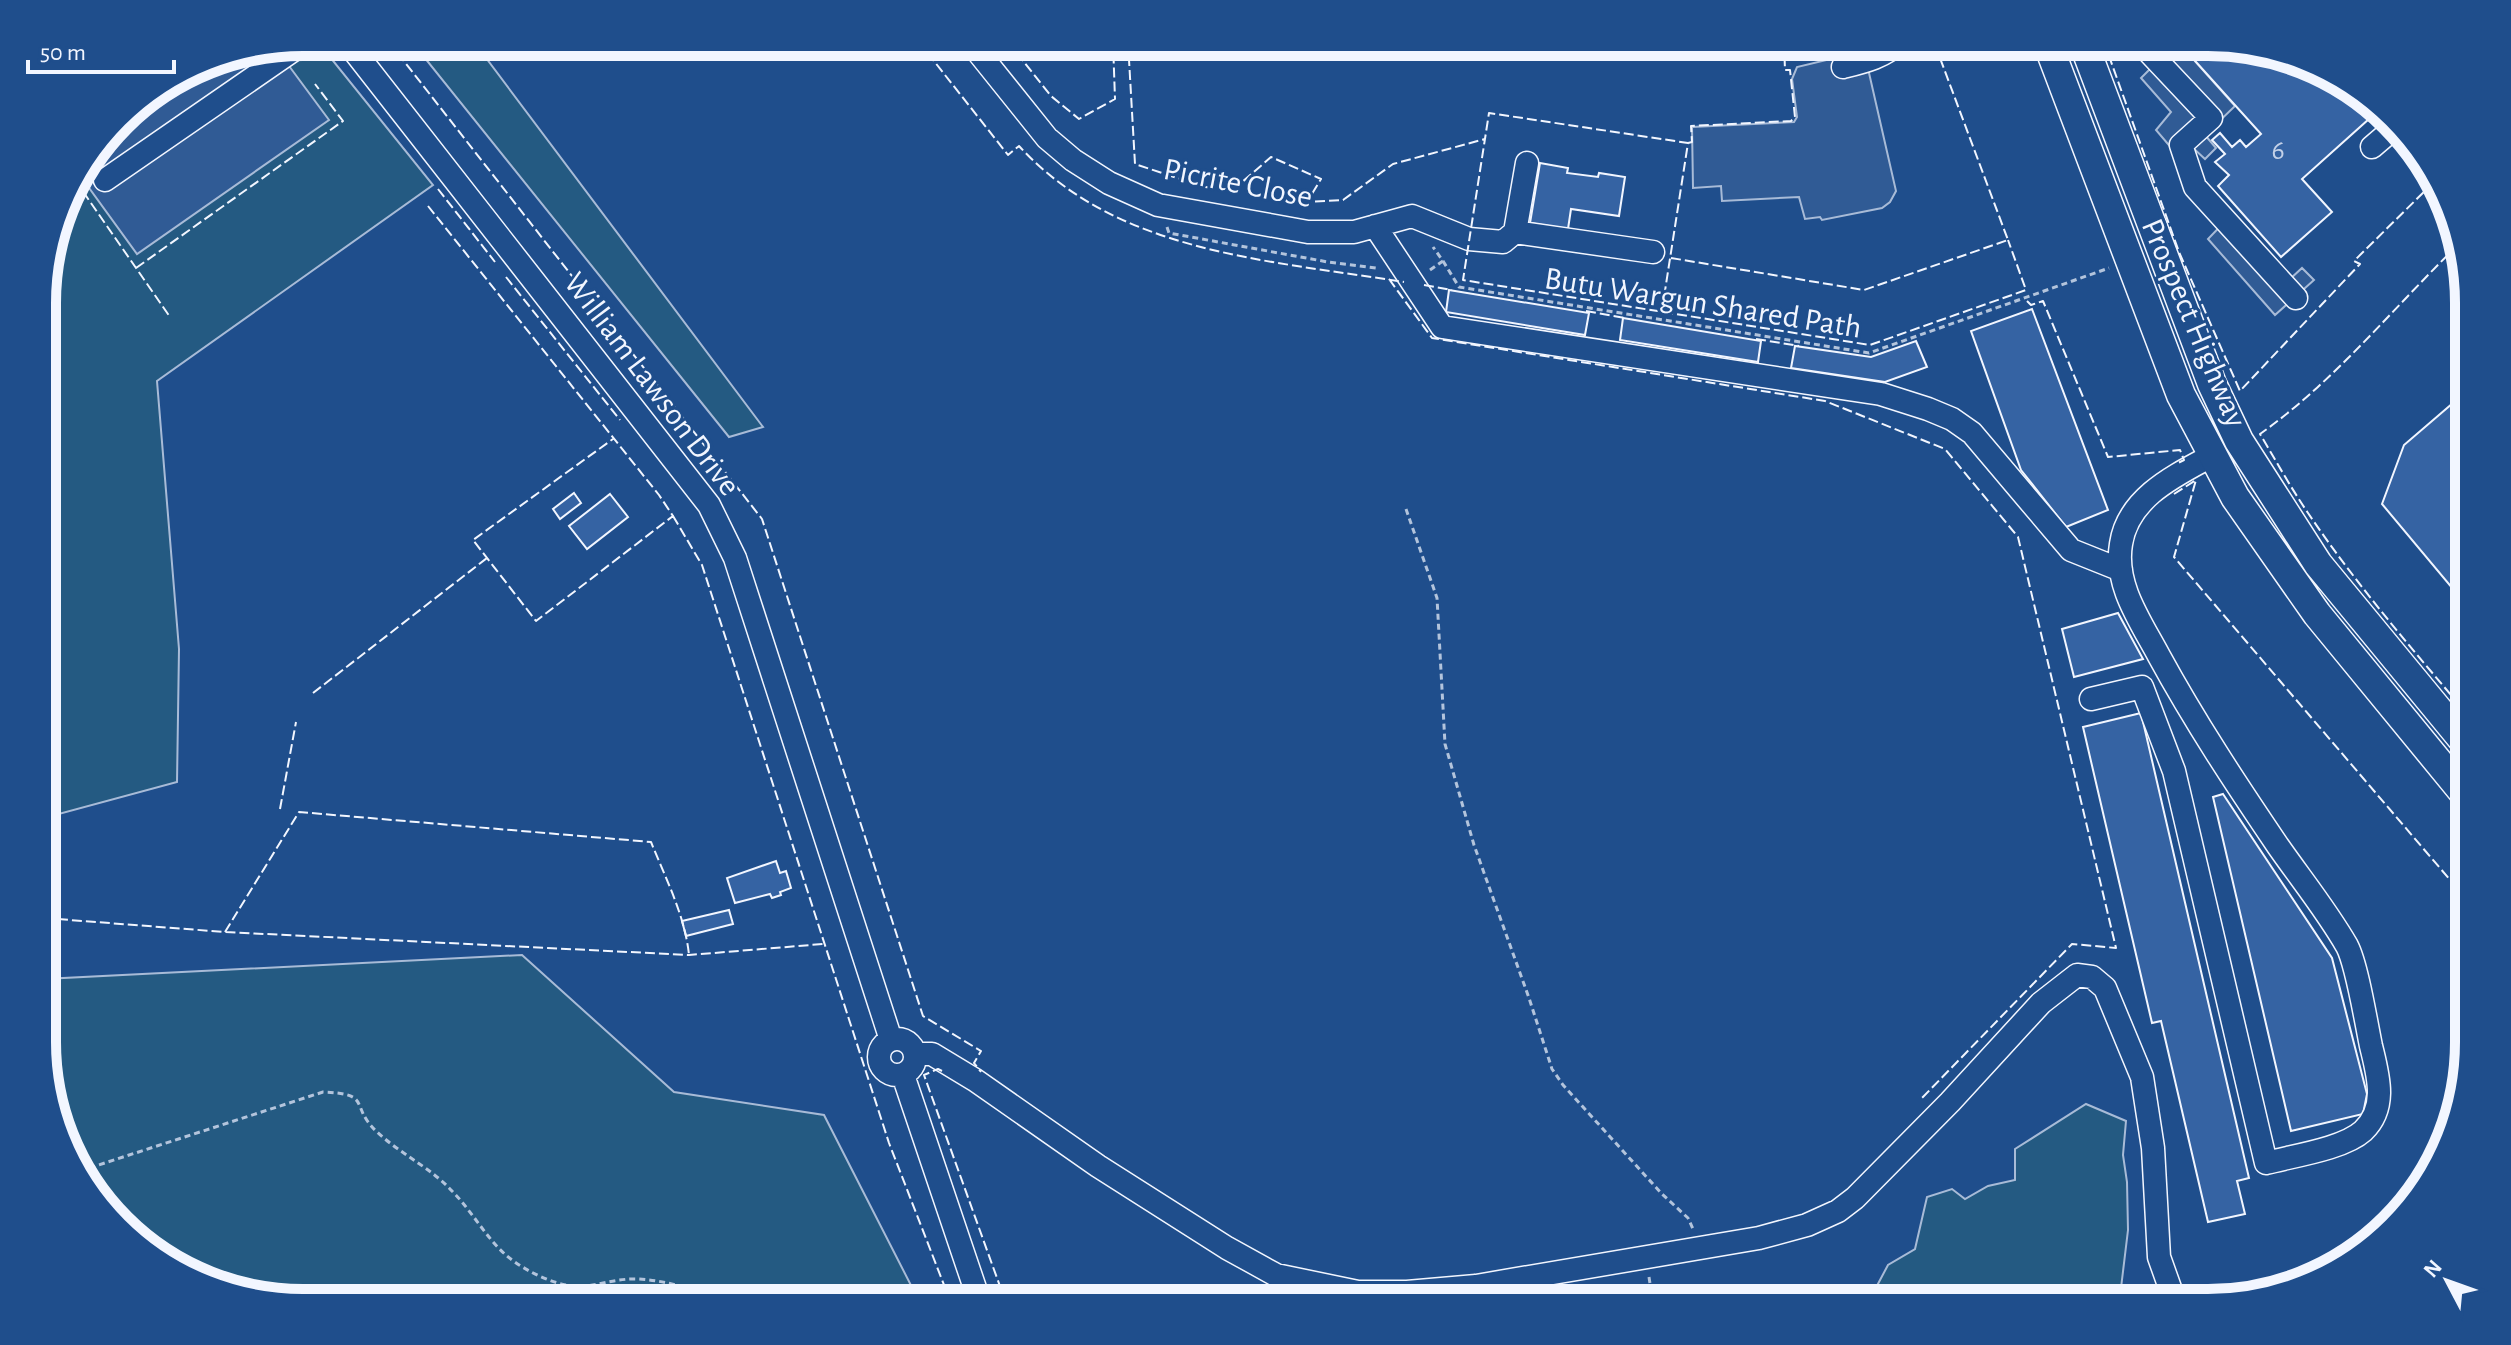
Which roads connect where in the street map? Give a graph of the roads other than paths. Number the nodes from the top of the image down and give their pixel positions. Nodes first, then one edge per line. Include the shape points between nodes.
1 (1874, 56) edge
2 (2052, 56) edge
3 (2088, 56) edge
4 (2153, 56) edge
5 (283, 57) edge
6 (359, 57) edge
7 (982, 57) edge
8 (1843, 67) dead end
9 (2388, 133) edge
10 (2372, 147) dead end
11 (1527, 163) dead end
12 (105, 180) dead end
13 (1375, 226) junction
14 (1515, 232) junction
15 (1653, 252) dead end
16 (2296, 298) dead end
17 (2213, 455) junction
18 (2121, 570) junction
19 (2091, 699) dead end
20 (2455, 730) edge
21 (2455, 782) edge
22 (891, 1040) junction
23 (915, 1054) junction
24 (903, 1075) junction
25 (1341, 1288) edge
26 (1448, 1288) edge
27 (2170, 1288) edge
28 (975, 1289) edge

1 - 8 street
2 - 17 main road, Prospect Highway via 2181,395
3 - 20 main road, Prospect Highway via 2212,384 2239,441 2318,564
4 - 16 street via 2211,118 2181,145 2195,187
5 - 12 street
6 - 22 street, William Lawson Drive via 709,505 735,558
7 - 13 street, Picrite Close via 1047,138 1073,160 1158,205 1308,232 1354,232
9 - 10 street
11 - 14 street
13 - 14 street, Picrite Close via 1412,216 1469,239 1503,242
13 - 18 street via 1442,327 1881,394 1952,419 1972,433 2071,550
14 - 15 street
17 - 18 street via 2165,481 2140,503 2121,543
17 - 21 main road, Prospect Highway via 2235,497 2317,614
18 - 19 street via 2127,597 2178,690 2348,948 2380,1083 2377,1112 2362,1132 2266,1163 2174,771 2153,715 2142,687
22 - 23 street via 903,1040
22 - 24 street, William Lawson Drive via 881,1048 881,1067 890,1075
23 - 24 street via 912,1069
23 - 25 street via 932,1054 975,1080 1098,1166 1276,1275
24 - 28 street, William Lawson Drive
26 - 27 street via 1759,1238 1838,1211 1950,1102 2041,1003 2077,975 2092,977 2105,988 2142,1077 2153,1148 2159,1257

